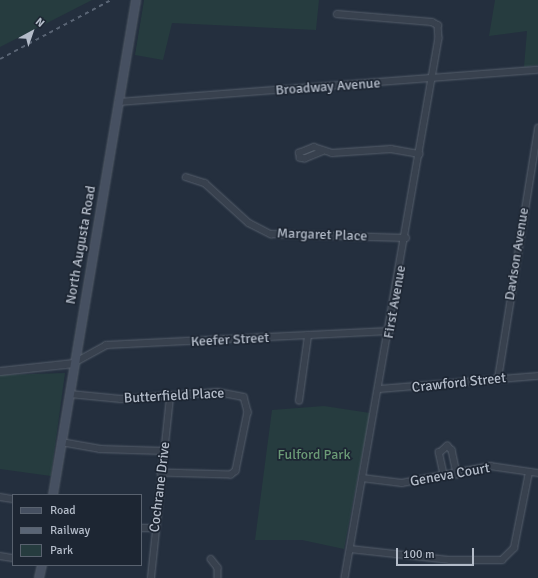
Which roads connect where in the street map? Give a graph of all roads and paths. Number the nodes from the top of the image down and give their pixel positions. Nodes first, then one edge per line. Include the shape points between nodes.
1 (136, 1) edge
2 (337, 14) dead end
3 (538, 70) edge
4 (433, 80) junction
5 (118, 102) junction
6 (538, 128) edge
7 (322, 152) dead end
8 (420, 154) junction
9 (186, 177) dead end
10 (406, 238) junction
11 (390, 332) junction
12 (308, 336) junction
13 (74, 363) junction
14 (0, 371) edge
15 (538, 376) edge
16 (498, 379) junction
17 (379, 389) junction
18 (70, 394) junction
19 (170, 396) junction
20 (299, 401) dead end
21 (62, 442) junction
22 (164, 451) junction
23 (161, 472) junction
24 (529, 472) junction
25 (538, 473) edge
26 (457, 474) junction
27 (444, 477) junction
28 (362, 478) junction
29 (53, 494) edge
30 (0, 497) edge
31 (12, 499) edge
32 (142, 528) edge
33 (154, 528) junction
34 (350, 549) junction
35 (0, 556) edge
36 (12, 558) edge
37 (210, 559) dead end
38 (42, 566) edge
39 (39, 578) edge
40 (151, 578) edge
41 (218, 578) edge
42 (345, 578) edge

1 - 5 main road, North Augusta Road
2 - 4 street, First Avenue via 438,25
3 - 4 street, Broadway Avenue
4 - 5 street, Broadway Avenue
4 - 8 street, First Avenue
5 - 13 main road, North Augusta Road
6 - 16 street, Davison Avenue
7 - 8 street via 391,149
8 - 10 street, First Avenue
9 - 10 street, Margaret Place via 205,183 249,223 271,234
10 - 11 street, First Avenue
11 - 12 street, Keefer Street
11 - 17 street, First Avenue
12 - 13 street, Keefer Street via 106,345
12 - 20 street
13 - 14 street
13 - 18 main road, North Augusta Road
15 - 16 street, Crawford Street
16 - 17 street, Crawford Street
17 - 28 street, First Avenue
18 - 19 street, Butterfield Place via 121,399
18 - 21 main road, North Augusta Road
19 - 22 street, Cochrane Drive
19 - 23 street, Butterfield Place via 239,394 248,404 248,412 239,464 231,475
21 - 22 street via 107,449
21 - 29 main road, North Augusta Road
22 - 23 street, Cochrane Drive
23 - 33 street, Cochrane Drive
24 - 25 street, Geneva Court
24 - 26 street, Geneva Court via 490,466
24 - 34 street via 514,548 502,560 450,560
26 - 27 street, Geneva Court
26 - 27 street via 452,450 447,446 439,453
27 - 28 street, Geneva Court via 402,483
28 - 34 street, First Avenue
30 - 31 street
32 - 33 street
33 - 40 street, Cochrane Drive
34 - 42 street, First Avenue
35 - 36 street
37 - 41 street via 218,568
38 - 39 main road

